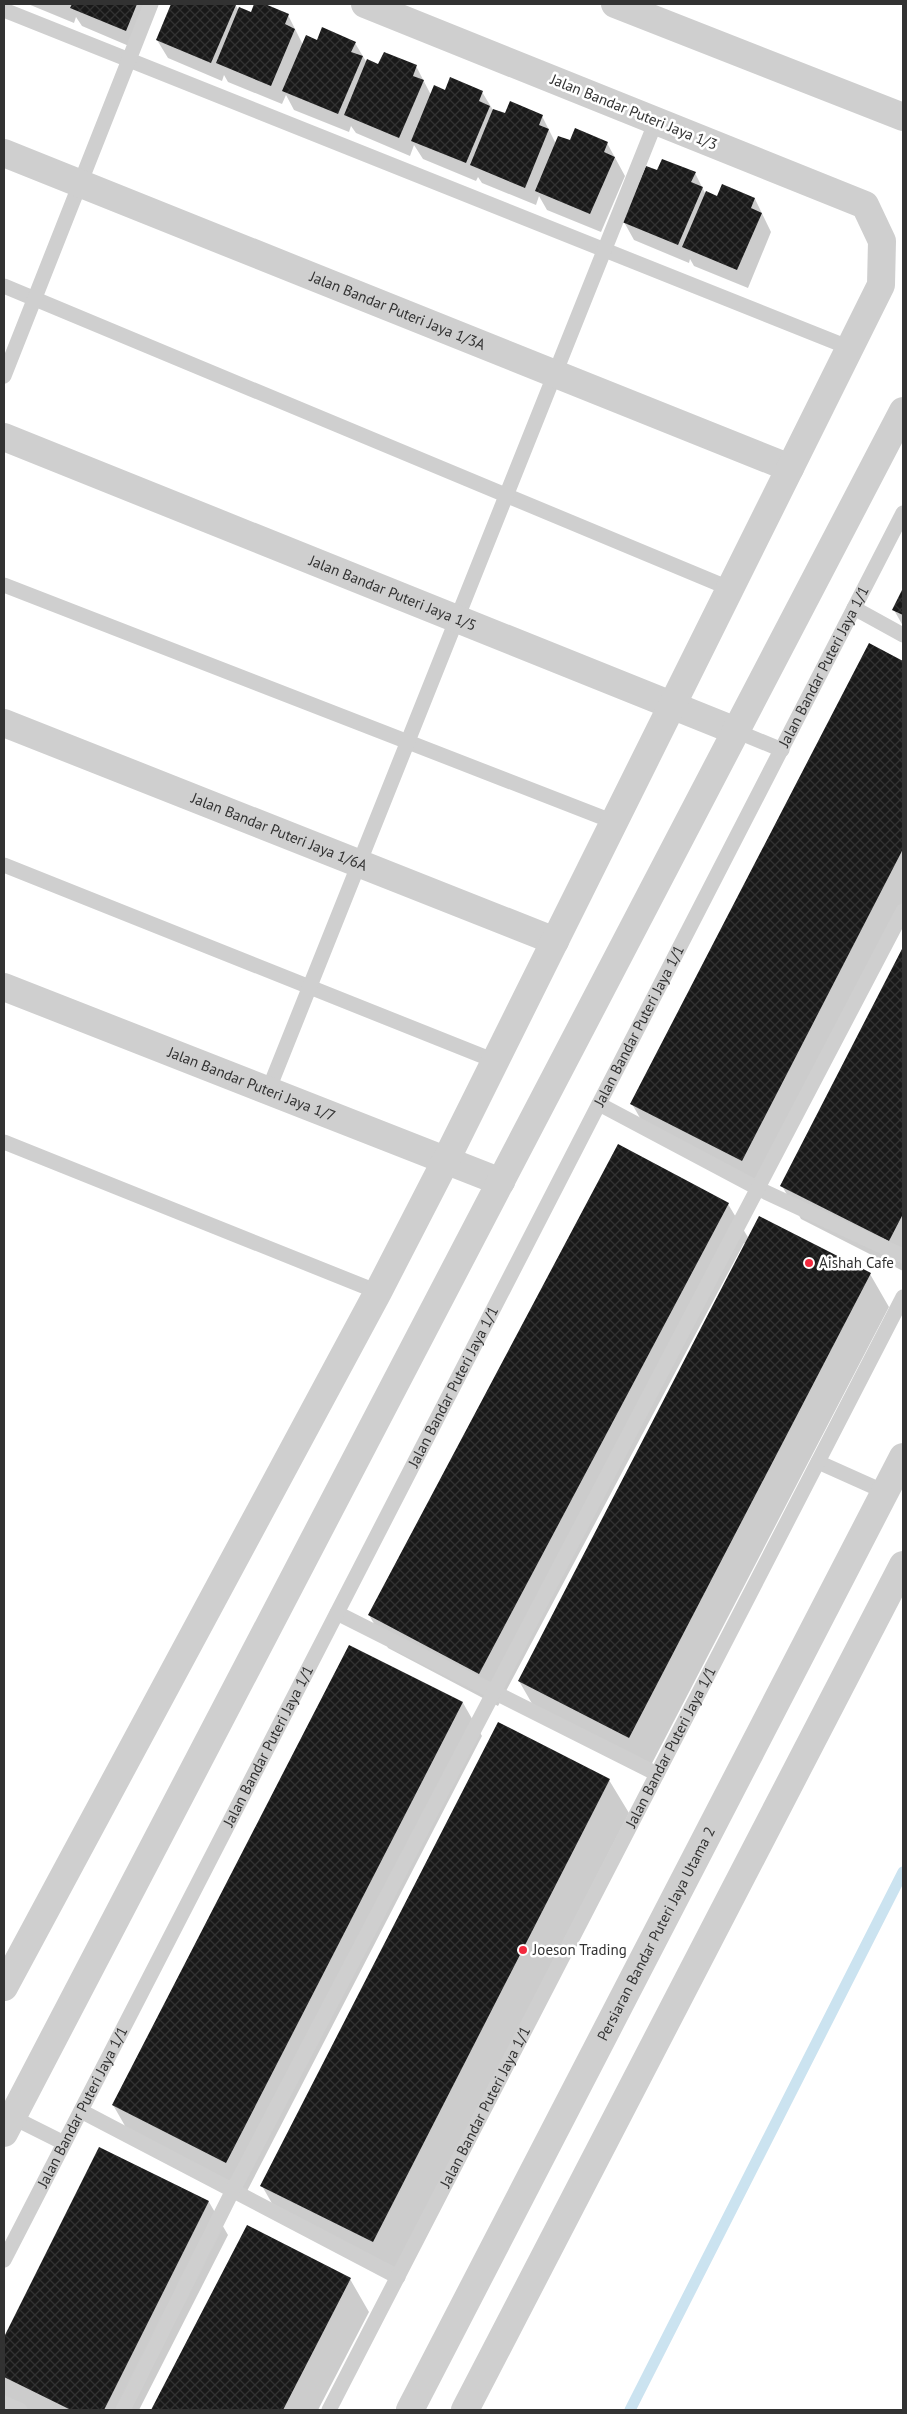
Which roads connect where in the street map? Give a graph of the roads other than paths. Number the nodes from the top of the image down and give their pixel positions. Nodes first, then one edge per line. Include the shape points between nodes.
1 (152, 4) edge
2 (365, 4) edge
3 (615, 4) edge
4 (4, 10) edge
5 (129, 60) junction
6 (903, 117) edge
7 (656, 121) junction
8 (4, 153) edge
9 (80, 183) junction
10 (604, 250) junction
11 (4, 286) edge
12 (34, 298) junction
13 (850, 348) junction
14 (555, 373) junction
15 (4, 376) edge
16 (903, 411) edge
17 (4, 437) edge
18 (790, 468) junction
19 (506, 496) junction
20 (903, 513) edge
21 (4, 585) edge
22 (730, 589) junction
23 (854, 608) junction
24 (457, 619) junction
25 (903, 635) edge
26 (672, 706) junction
27 (4, 723) edge
28 (736, 731) junction
29 (407, 742) junction
30 (782, 750) junction
31 (614, 822) junction
32 (359, 864) junction
33 (4, 865) edge
34 (903, 911) edge
35 (555, 941) junction
36 (4, 987) edge
37 (310, 987) junction
38 (495, 1061) junction
39 (268, 1091) junction
40 (598, 1104) junction
41 (4, 1142) edge
42 (446, 1160) junction
43 (501, 1182) junction
44 (759, 1189) junction
45 (903, 1256) edge
46 (378, 1292) junction
47 (903, 1297) edge
48 (903, 1457) edge
49 (818, 1462) junction
50 (885, 1492) junction
51 (903, 1565) edge
52 (337, 1613) junction
53 (493, 1690) junction
54 (657, 1774) junction
55 (4, 1988) edge
56 (80, 2111) junction
57 (8, 2125) edge
58 (64, 2143) junction
59 (233, 2190) junction
60 (4, 2260) edge
61 (398, 2277) junction
62 (4, 2403) edge
63 (20, 2410) edge
64 (123, 2410) edge
65 (329, 2410) edge
66 (410, 2410) edge
67 (465, 2410) edge

1 - 5 lane
2 - 7 street, Jalan Bandar Puteri Jaya 1/3
3 - 6 street
4 - 5 lane
5 - 9 lane
5 - 10 lane
7 - 10 lane
7 - 13 street, Jalan Bandar Puteri Jaya 1/3 via 865,204 882,240 881,285
8 - 9 street, Jalan Bandar Puteri Jaya 1/3A
9 - 12 lane
9 - 14 street, Jalan Bandar Puteri Jaya 1/3A
10 - 13 lane
10 - 14 lane
11 - 12 lane
12 - 15 lane
12 - 19 lane
13 - 18 street
14 - 18 street, Jalan Bandar Puteri Jaya 1/3A
14 - 19 lane
16 - 28 street
17 - 24 street, Jalan Bandar Puteri Jaya 1/5
18 - 22 street
19 - 22 lane
19 - 24 lane
20 - 23 lane, Jalan Bandar Puteri Jaya 1/1
21 - 29 lane
22 - 26 street
23 - 25 lane
23 - 30 lane, Jalan Bandar Puteri Jaya 1/1
24 - 26 street, Jalan Bandar Puteri Jaya 1/5
24 - 29 lane
26 - 28 street, Jalan Bandar Puteri Jaya 1/5
26 - 31 street
27 - 32 street, Jalan Bandar Puteri Jaya 1/6A
28 - 30 lane, Jalan Bandar Puteri Jaya 1/5
28 - 43 street
29 - 31 lane
29 - 32 lane
30 - 40 lane, Jalan Bandar Puteri Jaya 1/1
31 - 35 street
32 - 35 street, Jalan Bandar Puteri Jaya 1/6A
32 - 37 lane
33 - 37 lane
34 - 44 lane
35 - 38 street
36 - 39 street, Jalan Bandar Puteri Jaya 1/7
37 - 38 lane
37 - 39 lane
38 - 42 street
39 - 42 street, Jalan Bandar Puteri Jaya 1/7
40 - 44 lane
40 - 52 lane, Jalan Bandar Puteri Jaya 1/1
41 - 46 lane
42 - 43 street, Jalan Bandar Puteri Jaya 1/7
42 - 46 street
43 - 57 street
44 - 45 lane
44 - 53 lane
46 - 55 street
47 - 49 lane, Jalan Bandar Puteri Jaya 1/1
48 - 50 street, Persiaran Bandar Puteri Jaya Utama 2
49 - 50 lane
49 - 54 lane, Jalan Bandar Puteri Jaya 1/1
50 - 66 street, Persiaran Bandar Puteri Jaya Utama 2
51 - 67 street
52 - 53 lane
52 - 56 lane, Jalan Bandar Puteri Jaya 1/1
53 - 54 lane
53 - 59 lane
54 - 61 lane, Jalan Bandar Puteri Jaya 1/1
56 - 58 lane, Jalan Bandar Puteri Jaya 1/1
56 - 59 lane
57 - 58 lane
58 - 60 lane, Jalan Bandar Puteri Jaya 1/1
59 - 61 lane
59 - 64 lane
61 - 65 lane, Jalan Bandar Puteri Jaya 1/1
62 - 63 lane

